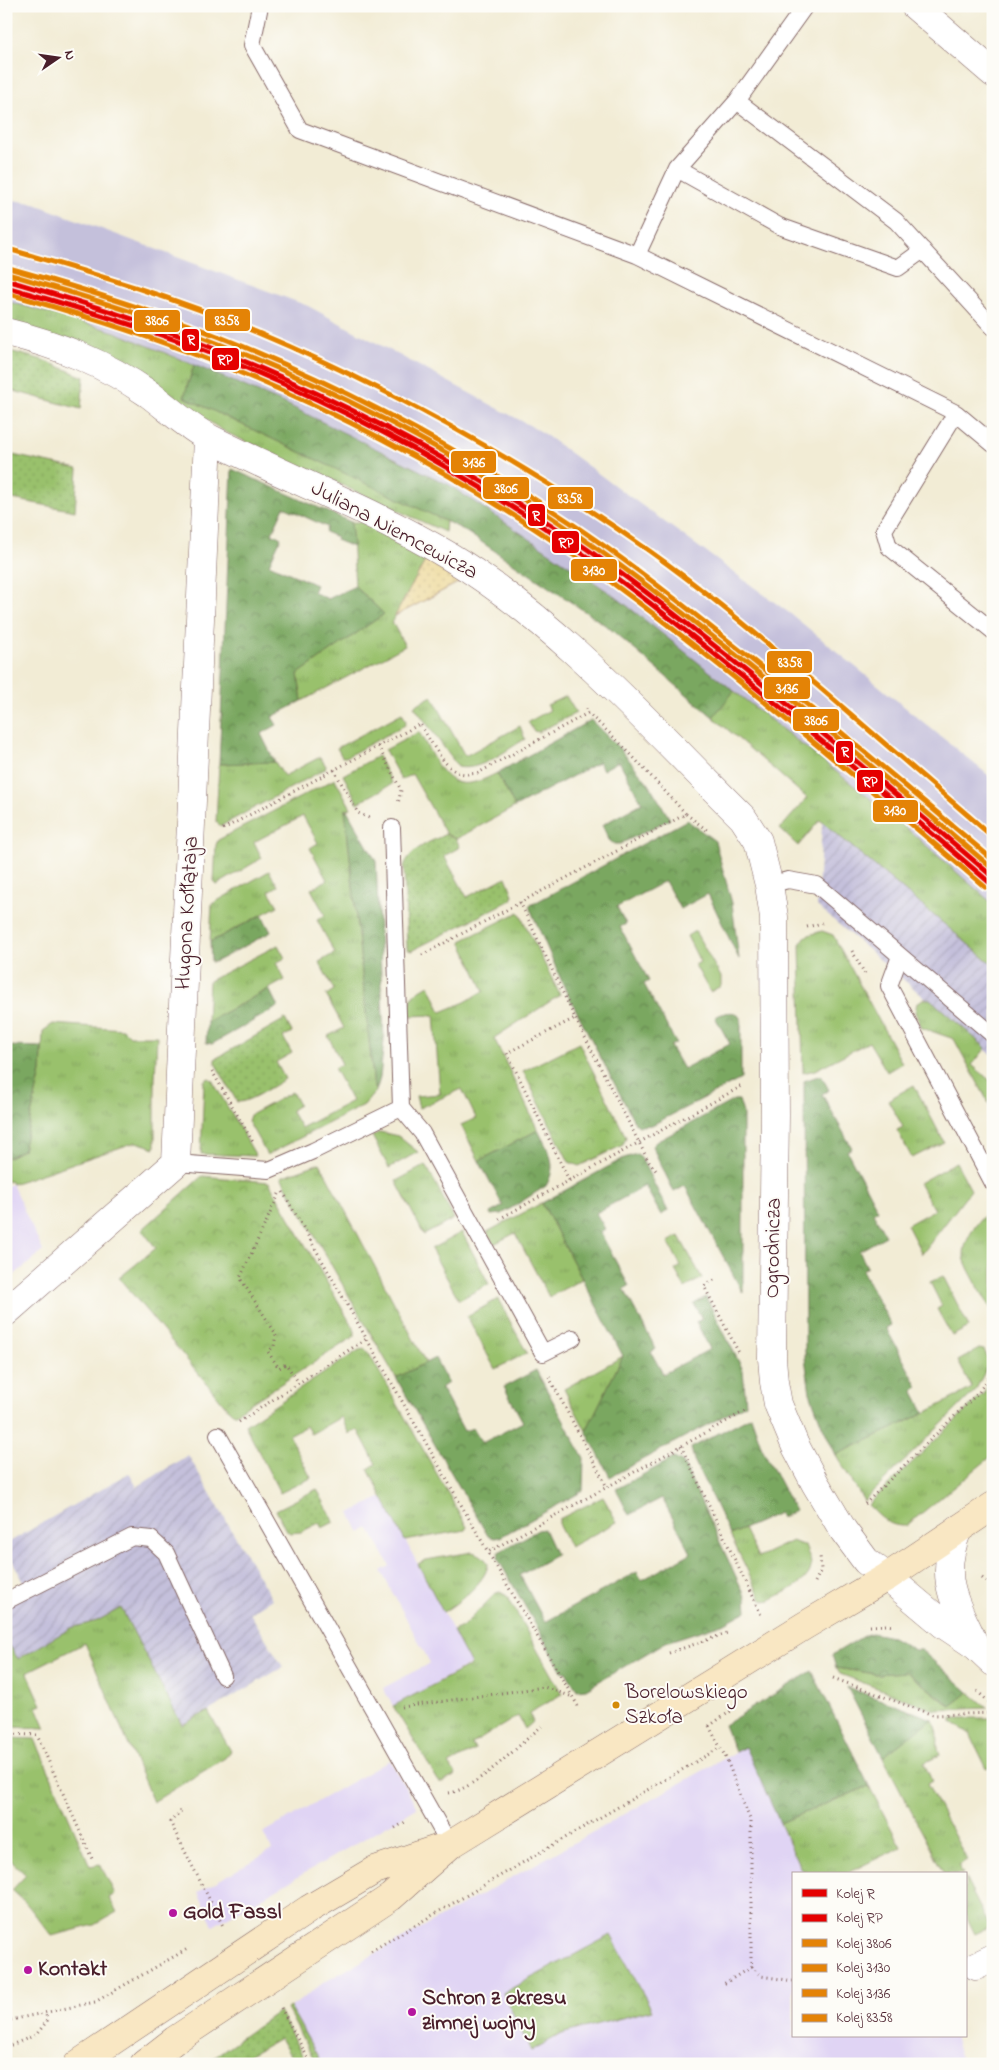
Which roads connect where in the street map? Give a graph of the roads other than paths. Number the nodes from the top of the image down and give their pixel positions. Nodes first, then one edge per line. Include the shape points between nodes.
1 (260, 6) edge
2 (805, 6) edge
3 (915, 6) edge
4 (993, 73) edge
5 (737, 101) junction
6 (678, 169) junction
7 (923, 250) junction
8 (637, 255) junction
9 (993, 327) edge
10 (6, 332) edge
11 (956, 413) junction
12 (208, 438) junction
13 (993, 444) edge
14 (993, 631) edge
15 (392, 828) road end
16 (769, 885) junction
17 (900, 956) junction
18 (993, 1035) edge
19 (401, 1108) junction
20 (176, 1163) junction
21 (993, 1183) edge
22 (6, 1312) edge
23 (573, 1338) dead end
24 (218, 1435) road end
25 (993, 1506) edge
26 (958, 1529) junction
27 (887, 1577) junction
28 (6, 1602) edge
29 (984, 1654) edge
30 (223, 1676) dead end
31 (450, 1845) junction
32 (78, 2064) edge
33 (144, 2064) edge

1 - 8 lane via 252,45 300,130
2 - 5 lane
3 - 4 street
5 - 6 lane
5 - 7 lane via 896,221
6 - 7 lane via 779,226 898,268
6 - 8 lane
7 - 9 lane
8 - 11 lane
10 - 12 street, Juliana Niemcewicza via 46,342 98,363 147,393
11 - 13 lane
11 - 14 lane via 884,530 889,547
12 - 16 street, Juliana Niemcewicza via 374,515 448,556 507,595 590,666 742,818 758,841
12 - 20 street, Hugona Kołłątaja
15 - 19 lane
16 - 17 lane via 788,880 817,885
16 - 27 street, Ogrodnicza via 774,927 774,1382 778,1404 815,1483 866,1561
17 - 18 lane
17 - 21 lane via 889,986
19 - 20 lane via 269,1170
19 - 23 lane via 422,1133 542,1353
20 - 22 street
24 - 31 lane
25 - 26 main road
26 - 27 main road
26 - 29 street via 952,1546 950,1592
27 - 29 street, Ogrodnicza
27 - 31 main road
28 - 30 lane via 132,1537 151,1539 166,1552
31 - 32 main road via 375,1870 309,1909
31 - 33 main road via 391,1897

